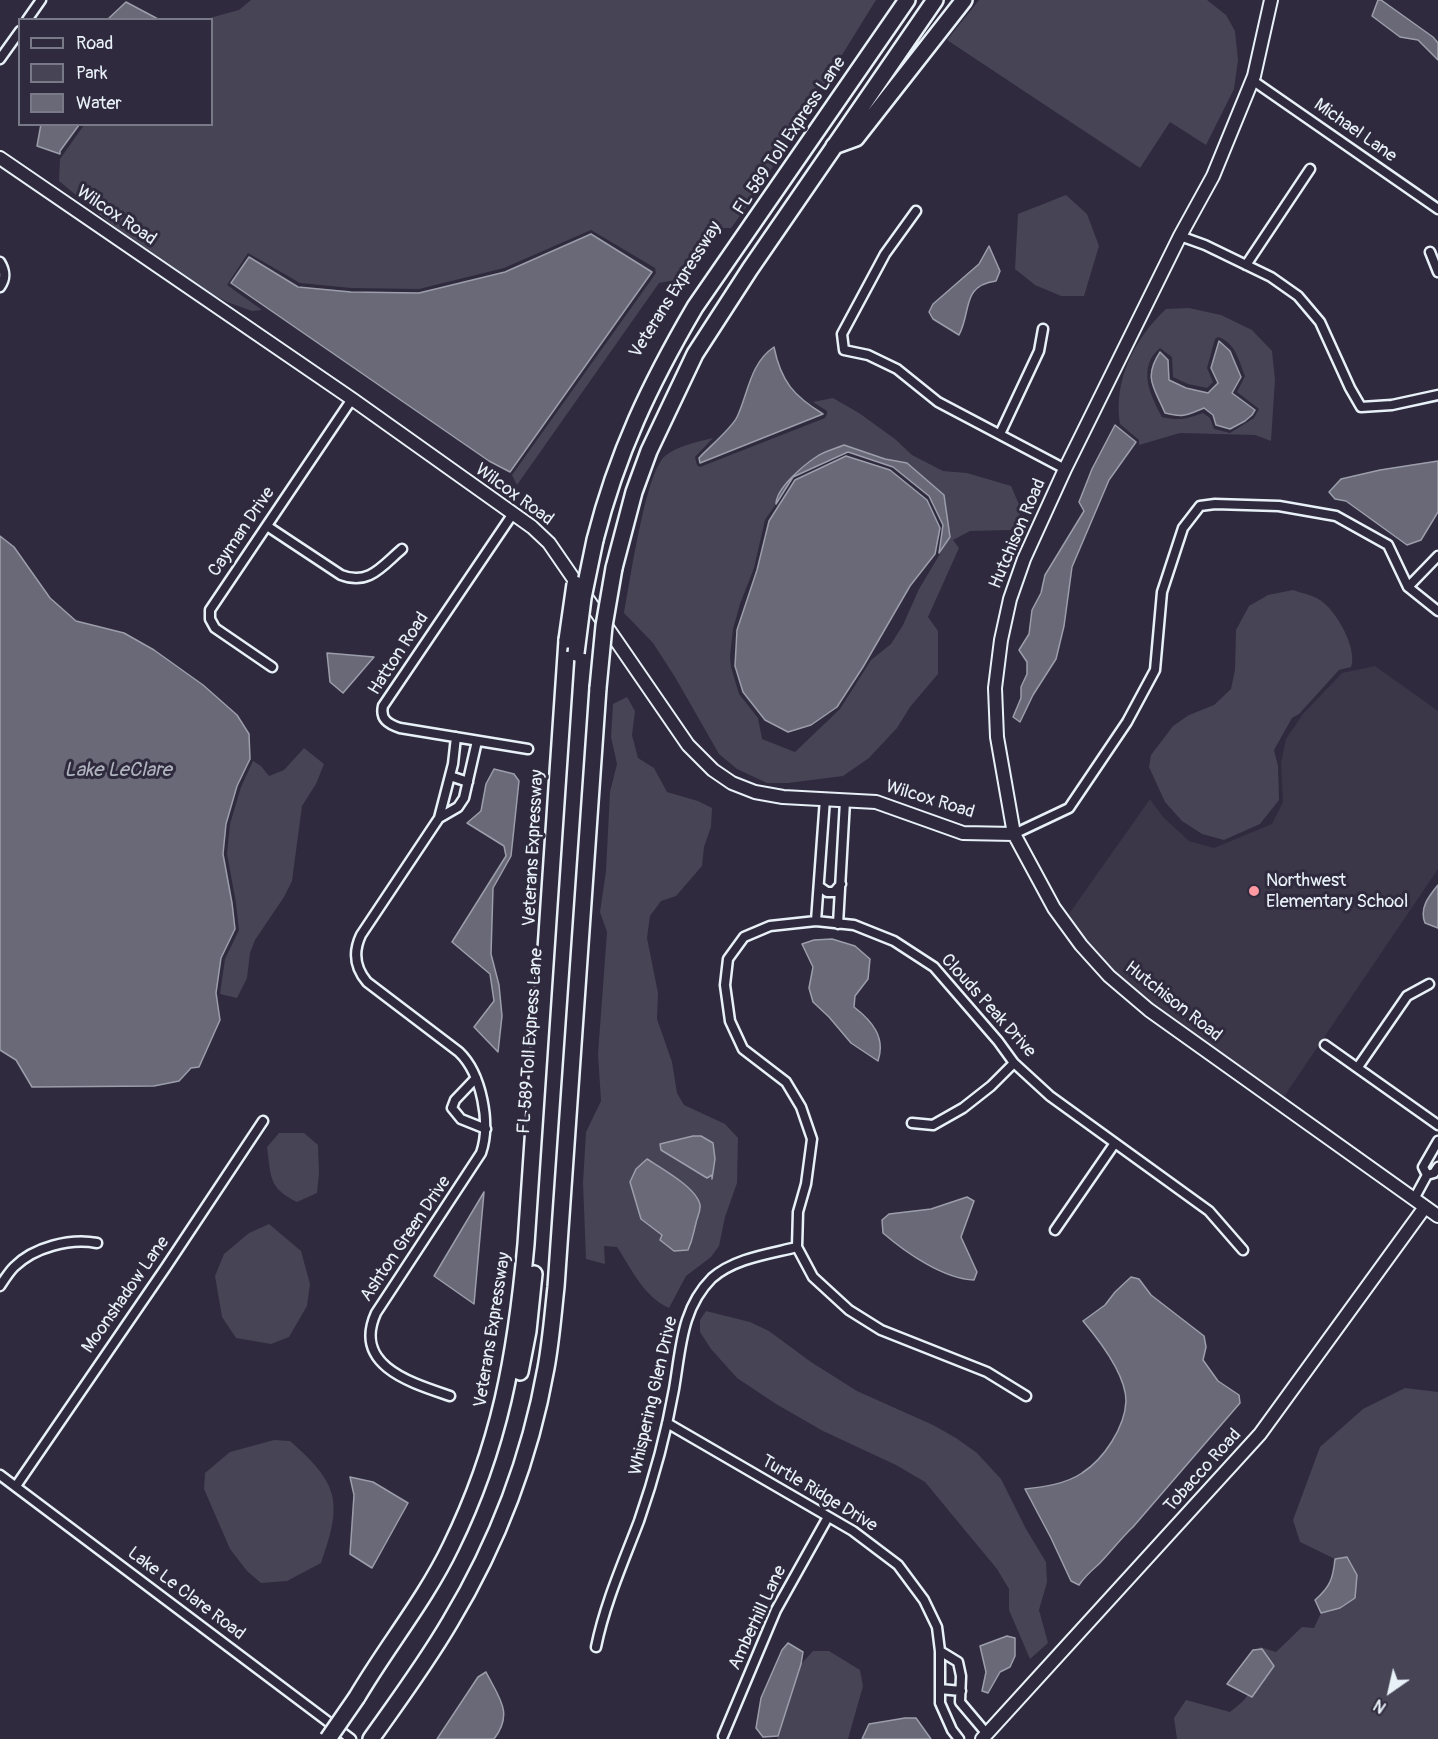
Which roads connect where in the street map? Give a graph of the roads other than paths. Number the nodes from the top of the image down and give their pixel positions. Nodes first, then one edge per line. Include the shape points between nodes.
1 (41, 0) edge
2 (895, 0) edge
3 (907, 0) edge
4 (934, 0) edge
5 (964, 0) edge
6 (1271, 0) edge
7 (28, 18) edge
8 (18, 34) edge
9 (0, 59) edge
10 (1252, 80) junction
11 (834, 146) junction
12 (0, 158) edge
13 (1310, 169) dead end
14 (1438, 209) edge
15 (916, 211) dead end
16 (1180, 236) junction
17 (1430, 252) dead end
18 (0, 262) edge
19 (1246, 265) junction
20 (1438, 272) edge
21 (0, 287) edge
22 (1043, 329) dead end
23 (1438, 395) edge
24 (352, 399) junction
25 (999, 434) junction
26 (1065, 469) junction
27 (512, 514) junction
28 (267, 526) junction
29 (591, 534) junction
30 (402, 549) dead end
31 (1438, 555) edge
32 (1408, 587) junction
33 (1438, 611) edge
34 (272, 667) dead end
35 (456, 737) junction
36 (477, 741) junction
37 (528, 749) dead end
38 (450, 776) junction
39 (468, 782) junction
40 (825, 800) junction
41 (845, 801) junction
42 (439, 818) junction
43 (1014, 834) junction
44 (841, 884) junction
45 (820, 887) junction
46 (816, 921) junction
47 (838, 924) junction
48 (1429, 984) dead end
49 (1325, 1045) dead end
50 (1014, 1063) junction
51 (1358, 1067) junction
52 (476, 1078) junction
53 (263, 1122) dead end
54 (912, 1123) dead end
55 (1438, 1125) edge
56 (486, 1129) junction
57 (1438, 1141) edge
58 (1114, 1143) junction
59 (1427, 1158) junction
60 (1438, 1165) edge
61 (1426, 1175) junction
62 (1414, 1199) junction
63 (1434, 1212) edge
64 (1055, 1230) dead end
65 (97, 1243) dead end
66 (797, 1247) junction
67 (1243, 1250) dead end
68 (0, 1286) edge
69 (450, 1396) dead end
70 (1026, 1396) dead end
71 (667, 1423) junction
72 (0, 1475) edge
73 (16, 1486) junction
74 (828, 1516) junction
75 (596, 1647) dead end
76 (940, 1651) junction
77 (940, 1689) junction
78 (961, 1691) junction
79 (357, 1697) junction
80 (723, 1736) dead end
81 (985, 1736) edge
82 (328, 1739) edge
83 (351, 1739) edge
84 (371, 1739) edge
85 (959, 1739) edge

1 - 7 street
2 - 29 highway, Veterans Expressway via 686,305 655,357 606,469
3 - 29 highway, FL 589 Toll Express Lane via 695,308 649,390
4 - 11 highway
5 - 11 highway via 856,138
6 - 10 street, Hutchison Road
8 - 9 street
10 - 14 street, Michael Lane
10 - 16 street, Hutchison Road via 1213,176
11 - 84 highway, bridge via 713,323 682,378 632,500 604,626 556,1287 538,1406 528,1449 484,1561 450,1624
12 - 24 street, Wilcox Road
13 - 19 street
15 - 25 street via 885,254 842,334 844,350 868,355 897,369 938,402
16 - 19 street
16 - 26 street, Hutchison Road
17 - 20 street
18 - 21 street via 4,278
19 - 23 street via 1298,296 1320,322 1361,407
22 - 25 street via 1039,351
24 - 27 street, Wilcox Road
24 - 28 street, Cayman Drive
25 - 26 street
26 - 43 street, Hutchison Road via 1024,559 1000,640 995,688 996,737
27 - 35 street, Hatton Road via 381,712 383,719 393,726
27 - 40 street, Wilcox Road via 549,543 688,745 713,770 755,792
28 - 30 street via 352,579 368,578
28 - 34 street, Cayman Drive via 210,610 210,619 215,628
29 - 79 highway, Veterans Expressway, bridge via 577,574 567,640 526,1244 504,1404 486,1462 450,1548
29 - 79 highway, FL 589 Toll Express Lane, bridge via 576,653 532,1300 520,1371 496,1466 457,1555 429,1606 387,1668
31 - 32 street
32 - 33 street
32 - 43 street via 1388,545 1336,516 1279,506 1200,506 1183,528 1162,592 1155,670 1127,722 1069,808
35 - 36 street, Hatton Road
35 - 38 street, Ashton Green Drive
36 - 37 street, Hatton Road
36 - 39 street, Ashton Green Drive
38 - 39 street
38 - 42 street, Ashton Green Drive
39 - 42 street, Ashton Green Drive via 462,803
40 - 41 street, Wilcox Road
40 - 45 street
41 - 43 street, Wilcox Road via 876,802 963,833
41 - 44 street
42 - 52 street, Ashton Green Drive via 361,935 356,963 367,982 459,1052
43 - 62 street, Hutchison Road via 1054,908 1109,976 1149,1011
44 - 45 street via 834,892
44 - 47 street
45 - 46 street
46 - 47 street, Clouds Peak Drive
46 - 66 street, Clouds Peak Drive via 770,926 744,937 728,959 725,985 730,1021 743,1049 786,1082 801,1107 812,1139 798,1212
47 - 50 street, Clouds Peak Drive via 854,925 894,941 933,967
48 - 51 street via 1407,996
49 - 51 street
50 - 54 street via 953,1114 933,1125
50 - 58 street, Clouds Peak Drive via 1050,1096
51 - 55 street
52 - 56 street, Ashton Green Drive
52 - 56 street via 452,1108 461,1119
53 - 73 street, Moonshadow Lane
56 - 69 street, Ashton Green Drive via 478,1161 376,1313 371,1328 372,1350 386,1367 411,1382
57 - 59 street
58 - 64 street
58 - 67 street, Clouds Peak Drive via 1209,1211
59 - 60 street
59 - 61 street via 1423,1167
60 - 61 street via 1434,1173
61 - 62 street
62 - 63 street, Hutchison Road
63 - 81 street, Tobacco Road via 1260,1434
65 - 68 street via 81,1240 32,1253 14,1267
66 - 70 street, Clouds Peak Drive via 813,1277 849,1310 881,1330 987,1372
66 - 71 street, Whispering Glen Drive via 739,1261 712,1278 693,1306 680,1340
71 - 74 street, Turtle Ridge Drive
71 - 75 street, Whispering Glen Drive via 654,1474 601,1622
72 - 73 street, Lake Le Clare Road
73 - 83 street, Lake Le Clare Road
74 - 76 street, Turtle Ridge Drive via 898,1565 924,1599 937,1627
74 - 80 street, Amberhill Lane via 776,1610
76 - 77 street, Turtle Ridge Drive
76 - 78 street via 958,1662
77 - 78 street
77 - 85 street, Turtle Ridge Drive via 940,1703
78 - 81 street via 960,1702
79 - 82 highway, Veterans Expressway, bridge

